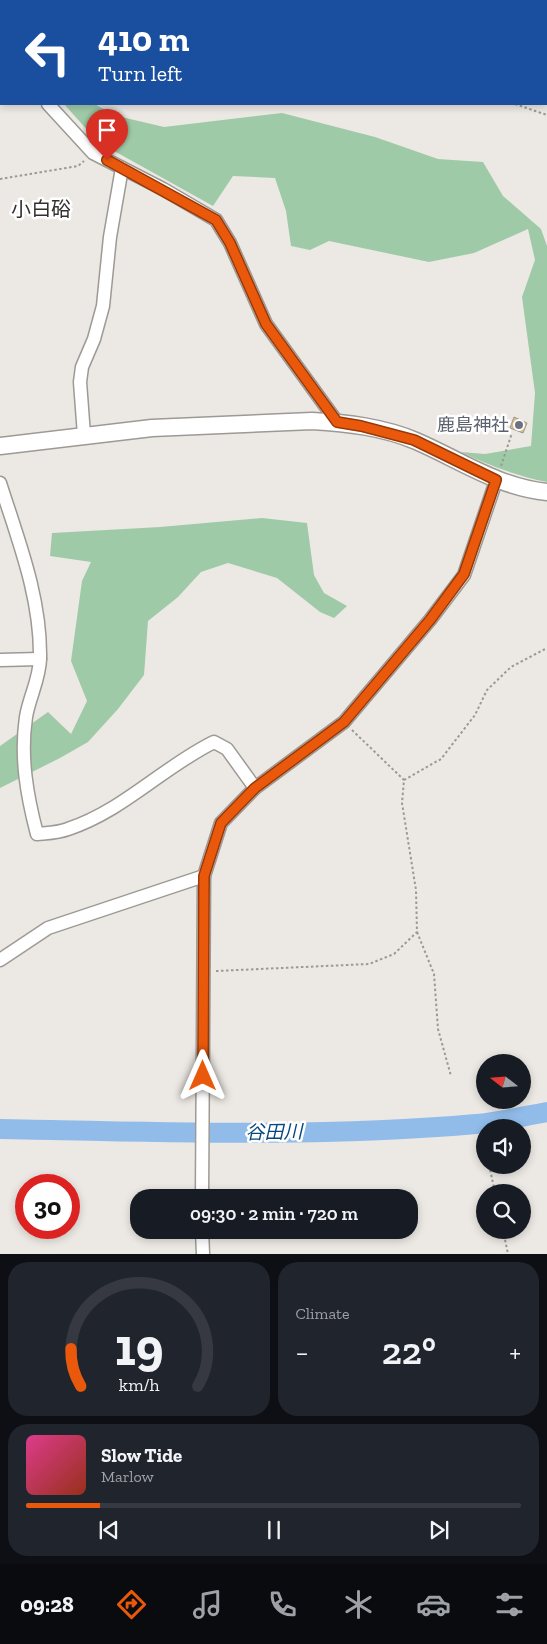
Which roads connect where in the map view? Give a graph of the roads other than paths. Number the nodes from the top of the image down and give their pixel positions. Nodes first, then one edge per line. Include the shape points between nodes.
1 (49, 105) edge
2 (122, 168) junction
3 (337, 422) junction
4 (84, 435) junction
5 (0, 446) edge
6 (496, 480) junction
7 (0, 484) edge
8 (547, 492) edge
9 (40, 659) junction
10 (0, 660) edge
11 (255, 788) junction
12 (204, 876) junction
13 (0, 960) edge
14 (202, 1189) edge
15 (202, 1239) edge
16 (202, 1254) edge

1 - 2 street via 93,153
2 - 3 street via 216,220 230,243 266,324
2 - 4 street via 103,306 82,367
3 - 4 street via 162,427
3 - 6 street via 414,440
4 - 5 street
6 - 8 street
6 - 11 street via 464,574 430,620 344,722
7 - 9 street via 35,594
9 - 10 street
9 - 11 street via 26,717 23,754 28,799 37,834 67,830 124,802 214,742 227,749
11 - 12 street via 221,823
12 - 13 street via 48,928
12 - 14 street
15 - 16 street

